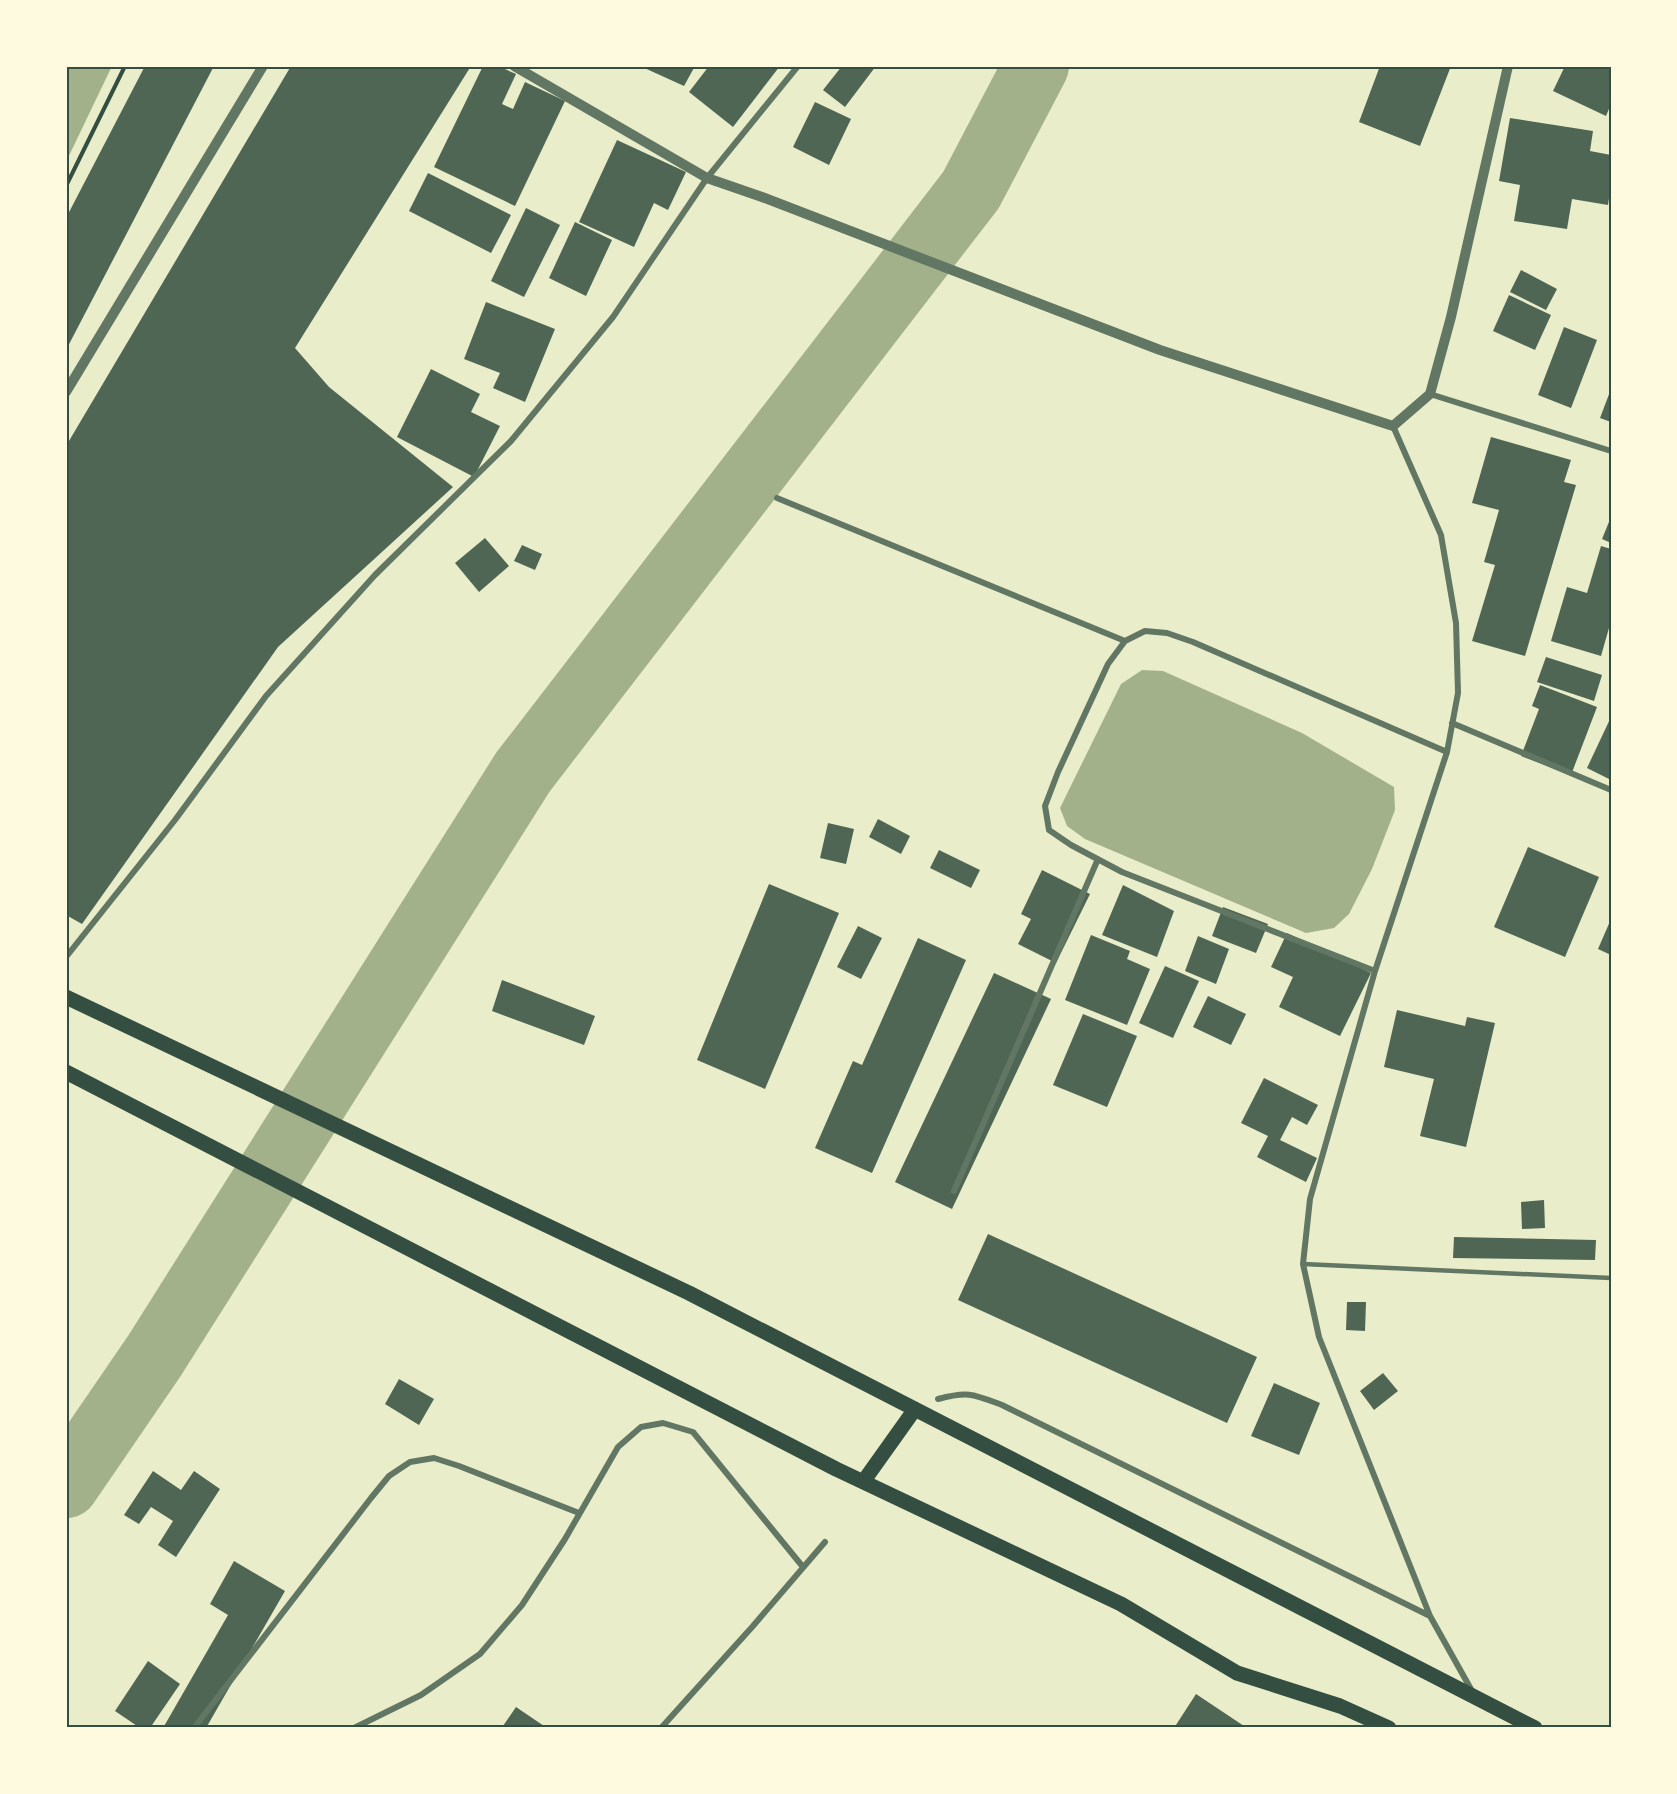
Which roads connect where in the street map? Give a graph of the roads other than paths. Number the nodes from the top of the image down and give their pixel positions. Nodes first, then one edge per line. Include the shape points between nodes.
1 (263, 66) edge
2 (514, 66) edge
3 (798, 66) edge
4 (1508, 66) edge
5 (707, 178) junction
6 (66, 392) edge
7 (1430, 394) junction
8 (1393, 426) junction
9 (1611, 451) edge
10 (777, 498) dead end
11 (1125, 641) junction
12 (1452, 723) junction
13 (1447, 752) junction
14 (1611, 790) edge
15 (1098, 859) junction
16 (66, 957) edge
17 (1375, 972) junction
18 (66, 998) edge
19 (66, 1072) edge
20 (954, 1191) dead end
21 (1303, 1264) junction
22 (1611, 1278) edge
23 (938, 1399) dead end
24 (915, 1409) junction
25 (863, 1482) junction
26 (579, 1513) junction
27 (825, 1542) dead end
28 (803, 1567) junction
29 (1430, 1616) junction
30 (1475, 1697) junction
31 (194, 1728) edge
32 (354, 1728) edge
33 (661, 1728) edge
34 (1389, 1728) edge
35 (1535, 1728) edge

1 - 6 street
2 - 5 street
3 - 5 street
4 - 7 street
5 - 8 street via 1160,350
5 - 16 street via 613,317 511,441 375,575 266,696 175,820
7 - 8 street
7 - 9 street
8 - 12 street via 1441,535 1456,623 1458,693
10 - 11 street
11 - 13 street via 1144,631 1167,633
11 - 15 street via 1108,664 1045,806 1049,830
12 - 13 street
12 - 14 street
13 - 17 street
15 - 17 street
15 - 20 street
17 - 21 street via 1310,1198
18 - 24 main road via 689,1293
19 - 25 main road
21 - 22 lane
21 - 29 street via 1319,1337
23 - 29 street via 960,1393 1002,1405
24 - 25 main road
24 - 30 main road
25 - 34 main road via 1121,1604 1237,1673 1340,1706
26 - 28 street via 618,1447 641,1427 663,1423 693,1432
26 - 31 street via 434,1458 410,1462 389,1476 371,1498
26 - 32 street via 522,1605 480,1654 421,1695
27 - 28 street
28 - 33 street
29 - 30 street
30 - 35 main road

